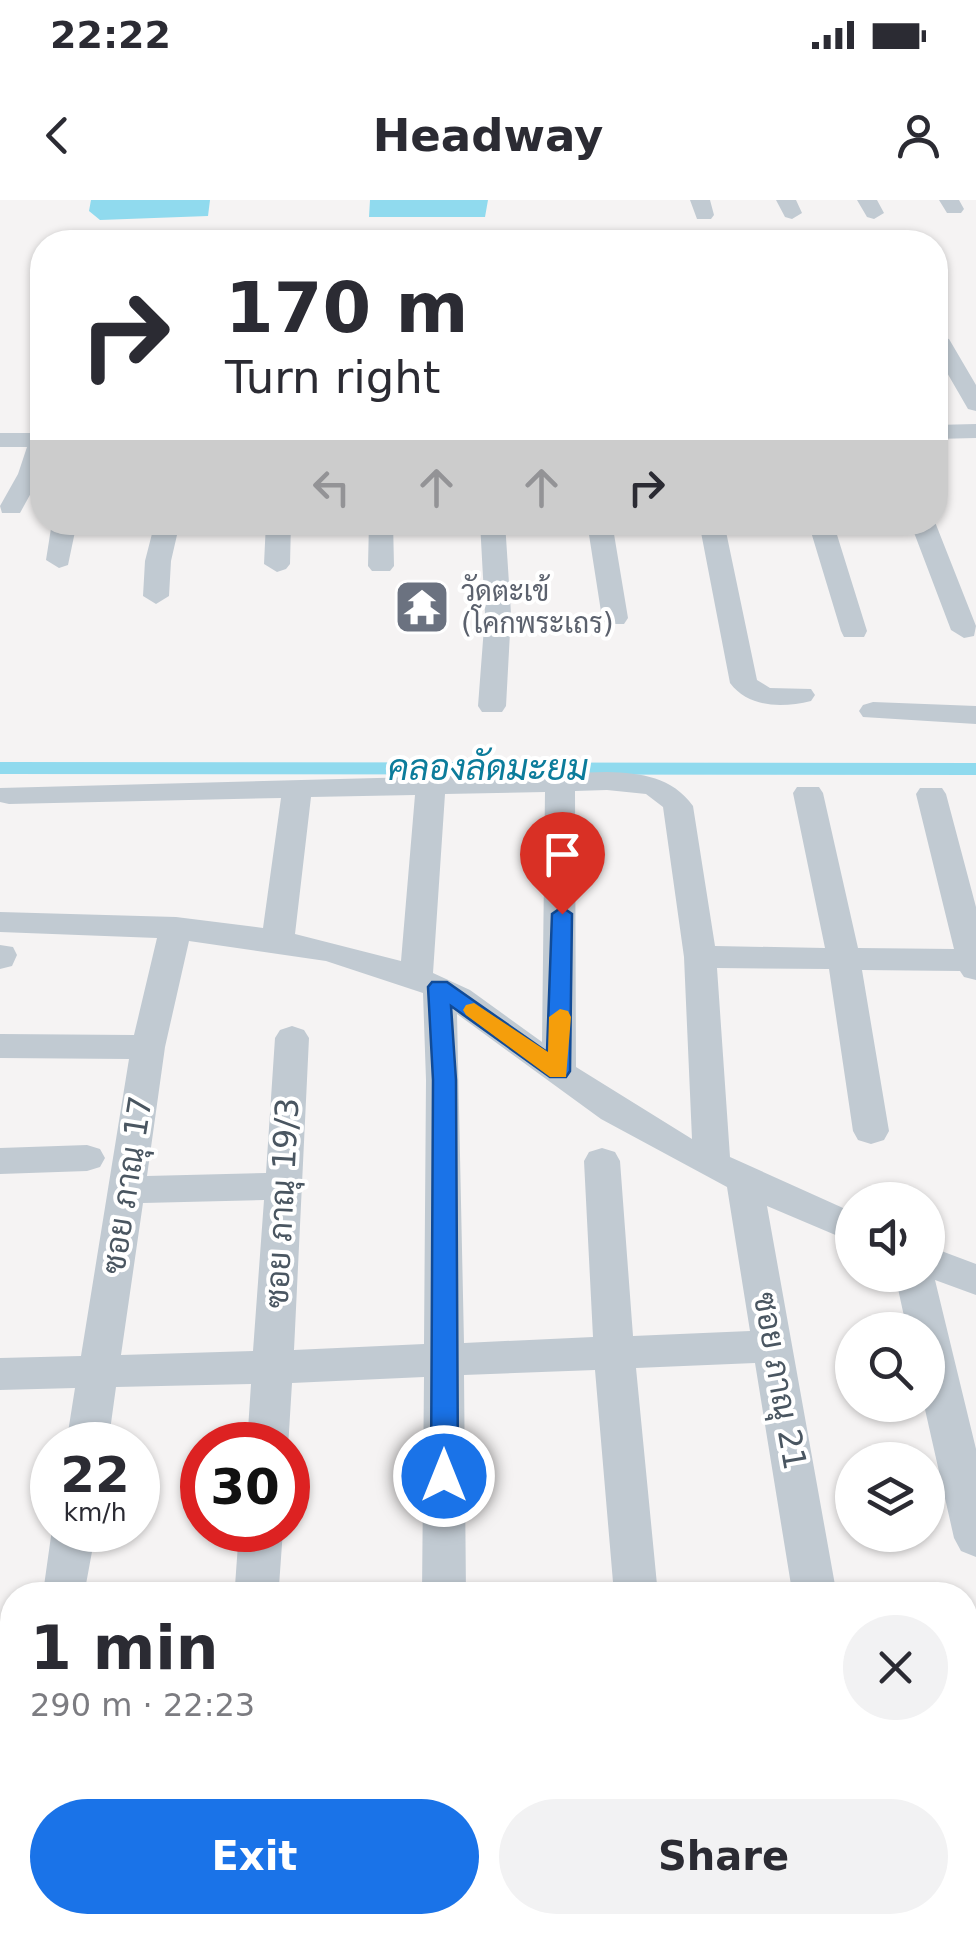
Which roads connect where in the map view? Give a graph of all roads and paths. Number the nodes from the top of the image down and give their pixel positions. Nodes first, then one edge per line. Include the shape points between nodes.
1 (948, 356) edge
2 (976, 404) edge
3 (976, 431) edge
4 (948, 432) edge
5 (0, 440) edge
6 (30, 440) edge
7 (0, 473) edge
8 (30, 474) edge
9 (30, 481) edge
10 (6, 508) edge
11 (63, 535) edge
12 (165, 535) edge
13 (278, 535) edge
14 (382, 535) edge
15 (493, 535) edge
16 (601, 535) edge
17 (714, 535) edge
18 (824, 535) edge
19 (927, 535) edge
20 (60, 560) dead end
21 (277, 564) dead end
22 (381, 566) dead end
23 (156, 596) dead end
24 (615, 618) dead end
25 (964, 630) dead end
26 (854, 631) dead end
27 (801, 695) dead end
28 (492, 706) dead end
29 (873, 711) dead end
30 (976, 715) edge
31 (560, 782) junction
32 (431, 787) junction
33 (297, 792) junction
34 (808, 793) dead end
35 (931, 794) dead end
36 (9, 796) dead end
37 (0, 922) edge
38 (176, 927) junction
39 (278, 938) junction
40 (700, 957) junction
41 (844, 961) junction
42 (975, 963) edge
43 (428, 982) junction
44 (292, 1038) dead end
45 (0, 1046) edge
46 (148, 1047) junction
47 (558, 1071) junction
48 (871, 1130) dead end
49 (86, 1158) dead end
50 (0, 1161) edge
51 (602, 1162) dead end
52 (728, 1171) junction
53 (282, 1186) junction
54 (125, 1190) junction
55 (835, 1220) edge
56 (945, 1268) edge
57 (976, 1280) edge
58 (918, 1292) edge
59 (774, 1346) junction
60 (614, 1353) junction
61 (444, 1359) junction
62 (274, 1367) junction
63 (98, 1371) junction
64 (0, 1374) edge
65 (90, 1422) edge
66 (270, 1422) edge
67 (976, 1538) edge
68 (71, 1552) edge
69 (259, 1552) edge
70 (67, 1582) edge
71 (257, 1582) edge
72 (444, 1582) edge
73 (635, 1582) edge
74 (813, 1582) edge

1 - 2 street
3 - 4 street
5 - 6 street
7 - 8 street
9 - 10 street
11 - 20 street
12 - 23 street
13 - 21 street
14 - 22 street
15 - 28 street via 498,614
16 - 24 street
17 - 27 street via 744,683 771,698
18 - 26 street
19 - 25 street
29 - 30 street
31 - 32 street
31 - 40 street, ซอย ภาณุ 21 via 640,784 674,797
31 - 47 street
32 - 33 street
32 - 43 street
33 - 36 street
33 - 39 street
34 - 41 street
35 - 42 street
37 - 38 street
38 - 39 street
38 - 46 street, ซอย ภาณุ 17
39 - 43 street
40 - 41 street
40 - 52 street, ซอย ภาณุ 21
41 - 42 street
41 - 48 street
43 - 47 street
43 - 61 street via 444,1080
44 - 53 street, ซอย ภาณุ 19/3
45 - 46 street
46 - 54 street, ซอย ภาณุ 17
47 - 52 street via 618,1113
49 - 50 street
51 - 60 street
52 - 55 street
52 - 59 street, ซอย ภาณุ 21
53 - 54 street
53 - 62 street, ซอย ภาณุ 19/3
54 - 63 street, ซอย ภาณุ 17
56 - 57 street
58 - 67 street
59 - 60 street
59 - 74 street, ซอย ภาณุ 21
60 - 61 street
60 - 73 street
61 - 62 street
61 - 72 street
62 - 63 street
62 - 66 street, ซอย ภาณุ 19/3
63 - 64 street
63 - 65 street, ซอย ภาณุ 17
68 - 70 street
69 - 71 street

